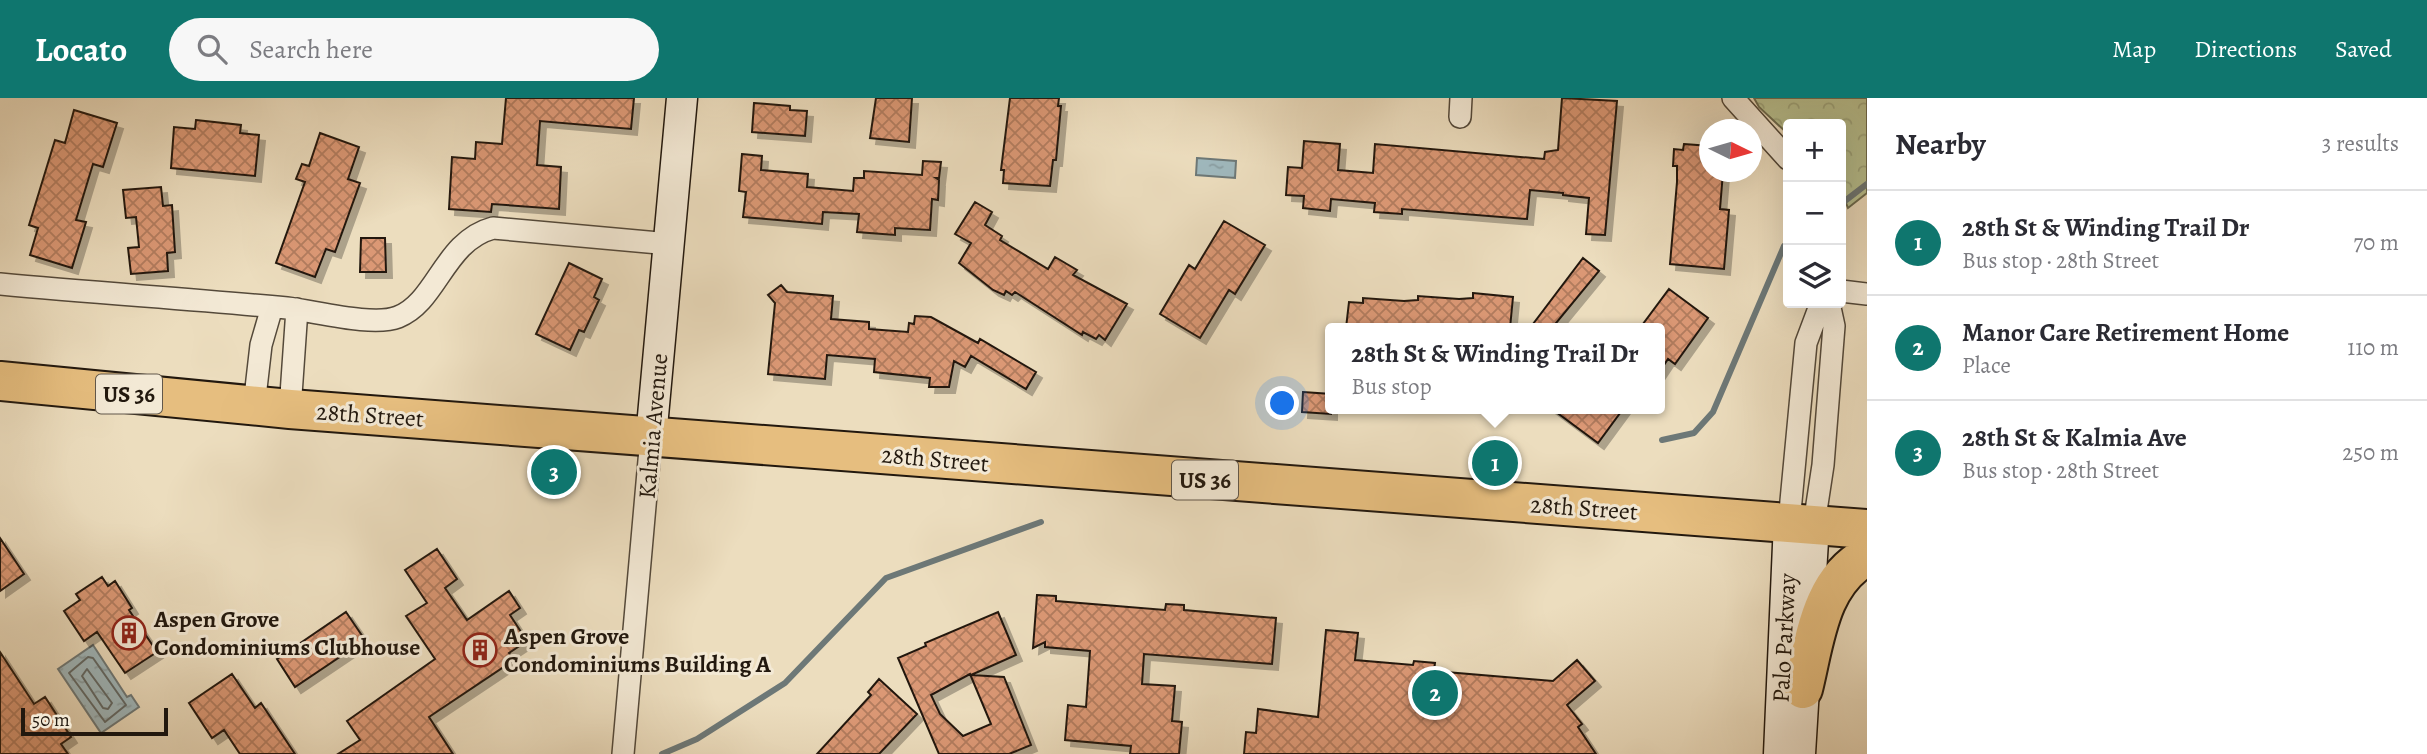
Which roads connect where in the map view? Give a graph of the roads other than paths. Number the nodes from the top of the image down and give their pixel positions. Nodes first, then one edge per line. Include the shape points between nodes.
1 (682, 98) edge
2 (1733, 98) edge
3 (1783, 153) edge
4 (670, 244) junction
5 (0, 284) edge
6 (1846, 292) edge
7 (1867, 294) edge
8 (272, 307) junction
9 (1819, 308) edge
10 (1830, 308) edge
11 (297, 309) junction
12 (1, 382) edge
13 (272, 408) junction
14 (651, 438) junction
15 (1802, 523) junction
16 (1867, 528) edge
17 (1867, 556) edge
18 (1803, 690) junction
19 (623, 753) edge
20 (1779, 754) edge
21 (1800, 754) edge

1 - 4 street, Kalmia Avenue
2 - 3 street
4 - 11 street via 493,228 465,242 411,310 396,318 379,320
4 - 14 street, Kalmia Avenue
5 - 8 street
6 - 7 street
8 - 11 street
8 - 13 street via 261,345
9 - 15 street via 1806,343
10 - 15 street via 1833,340 1823,465
11 - 13 street
12 - 13 highway, 28th Street / US 36
13 - 14 highway, 28th Street / US 36
14 - 15 highway, 28th Street / US 36
14 - 19 street, Kalmia Avenue
15 - 16 highway, 28th Street / US 36
15 - 18 street, Palo Parkway
15 - 20 street, Palo Parkway
17 - 18 highway via 1837,580 1828,596
18 - 21 street, Palo Parkway

